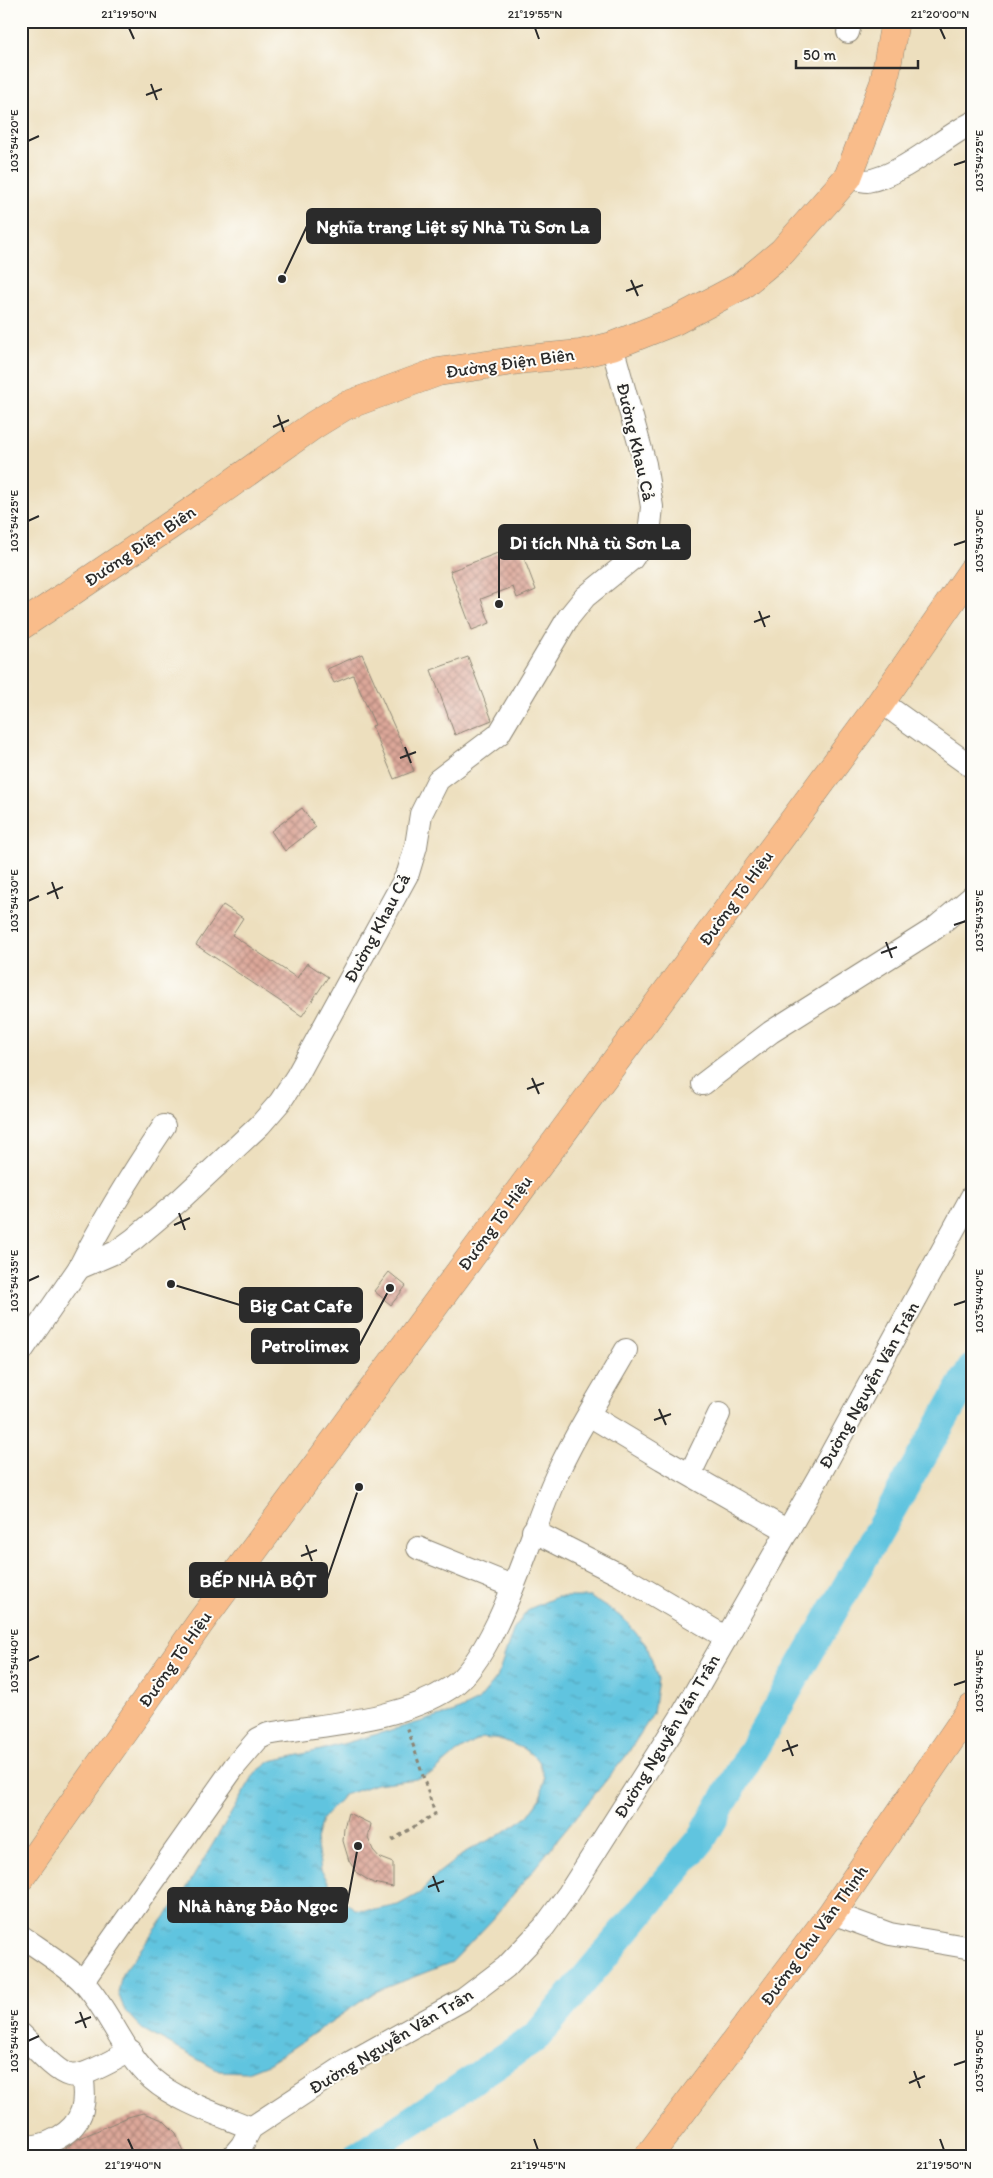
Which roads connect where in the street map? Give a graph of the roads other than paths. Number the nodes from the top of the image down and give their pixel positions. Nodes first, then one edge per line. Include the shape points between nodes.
1 (895, 21) edge
2 (972, 122) edge
3 (848, 177) junction
4 (612, 346) junction
5 (972, 571) edge
6 (21, 626) edge
7 (881, 702) junction
8 (972, 768) edge
9 (972, 897) edge
10 (703, 1084) dead end
11 (164, 1126) dead end
12 (972, 1196) edge
13 (79, 1268) junction
14 (626, 1350) dead end
15 (21, 1352) edge
16 (589, 1414) junction
17 (719, 1414) dead end
18 (690, 1474) junction
19 (533, 1531) junction
20 (788, 1531) junction
21 (418, 1548) dead end
22 (512, 1586) junction
23 (726, 1638) junction
24 (972, 1708) edge
25 (21, 1878) edge
26 (832, 1913) junction
27 (21, 1936) edge
28 (972, 1948) edge
29 (83, 1981) junction
30 (21, 2034) edge
31 (130, 2051) junction
32 (82, 2075) junction
33 (251, 2128) junction
34 (21, 2146) edge
35 (232, 2157) edge
36 (648, 2157) edge

1 - 3 main road, Đường Điện Biên via 884,83
2 - 3 street via 878,178 864,181
3 - 4 main road, Đường Điện Biên via 782,252 741,286 675,321
4 - 6 main road, Đường Điện Biên via 580,354 438,372 345,406
4 - 13 street, Đường Khau Cả via 645,464 652,507 649,534 632,559 585,597 568,618 499,734 438,780 421,814 408,873 301,1070 280,1102 214,1169 134,1239 116,1252
5 - 7 main road, Đường Tô Hiệu
7 - 8 street
7 - 25 main road, Đường Tô Hiệu via 200,1623
9 - 10 street via 934,929 771,1032
11 - 13 street via 99,1227
12 - 20 street, Đường Nguyễn Văn Trân
13 - 15 street
14 - 16 street
16 - 18 street
16 - 19 street via 553,1482
17 - 18 street
18 - 20 street
19 - 22 street
19 - 23 street via 620,1575
20 - 23 street, Đường Nguyễn Văn Trân
21 - 22 street
22 - 29 street via 481,1655 452,1687 384,1714 268,1734 258,1739 234,1767
23 - 33 street, Đường Nguyễn Văn Trân via 656,1758 569,1893 524,1950 464,1999 351,2062
24 - 26 main road, Đường Chu Văn Thịnh
26 - 28 street via 890,1934
26 - 36 main road, Đường Chu Văn Thịnh
27 - 29 street
29 - 31 street
30 - 32 street via 58,2069 69,2075
31 - 32 street
31 - 33 street via 141,2069 169,2092
32 - 34 street via 82,2111 72,2127 54,2141
33 - 35 street, Đường Nguyễn Văn Trân

